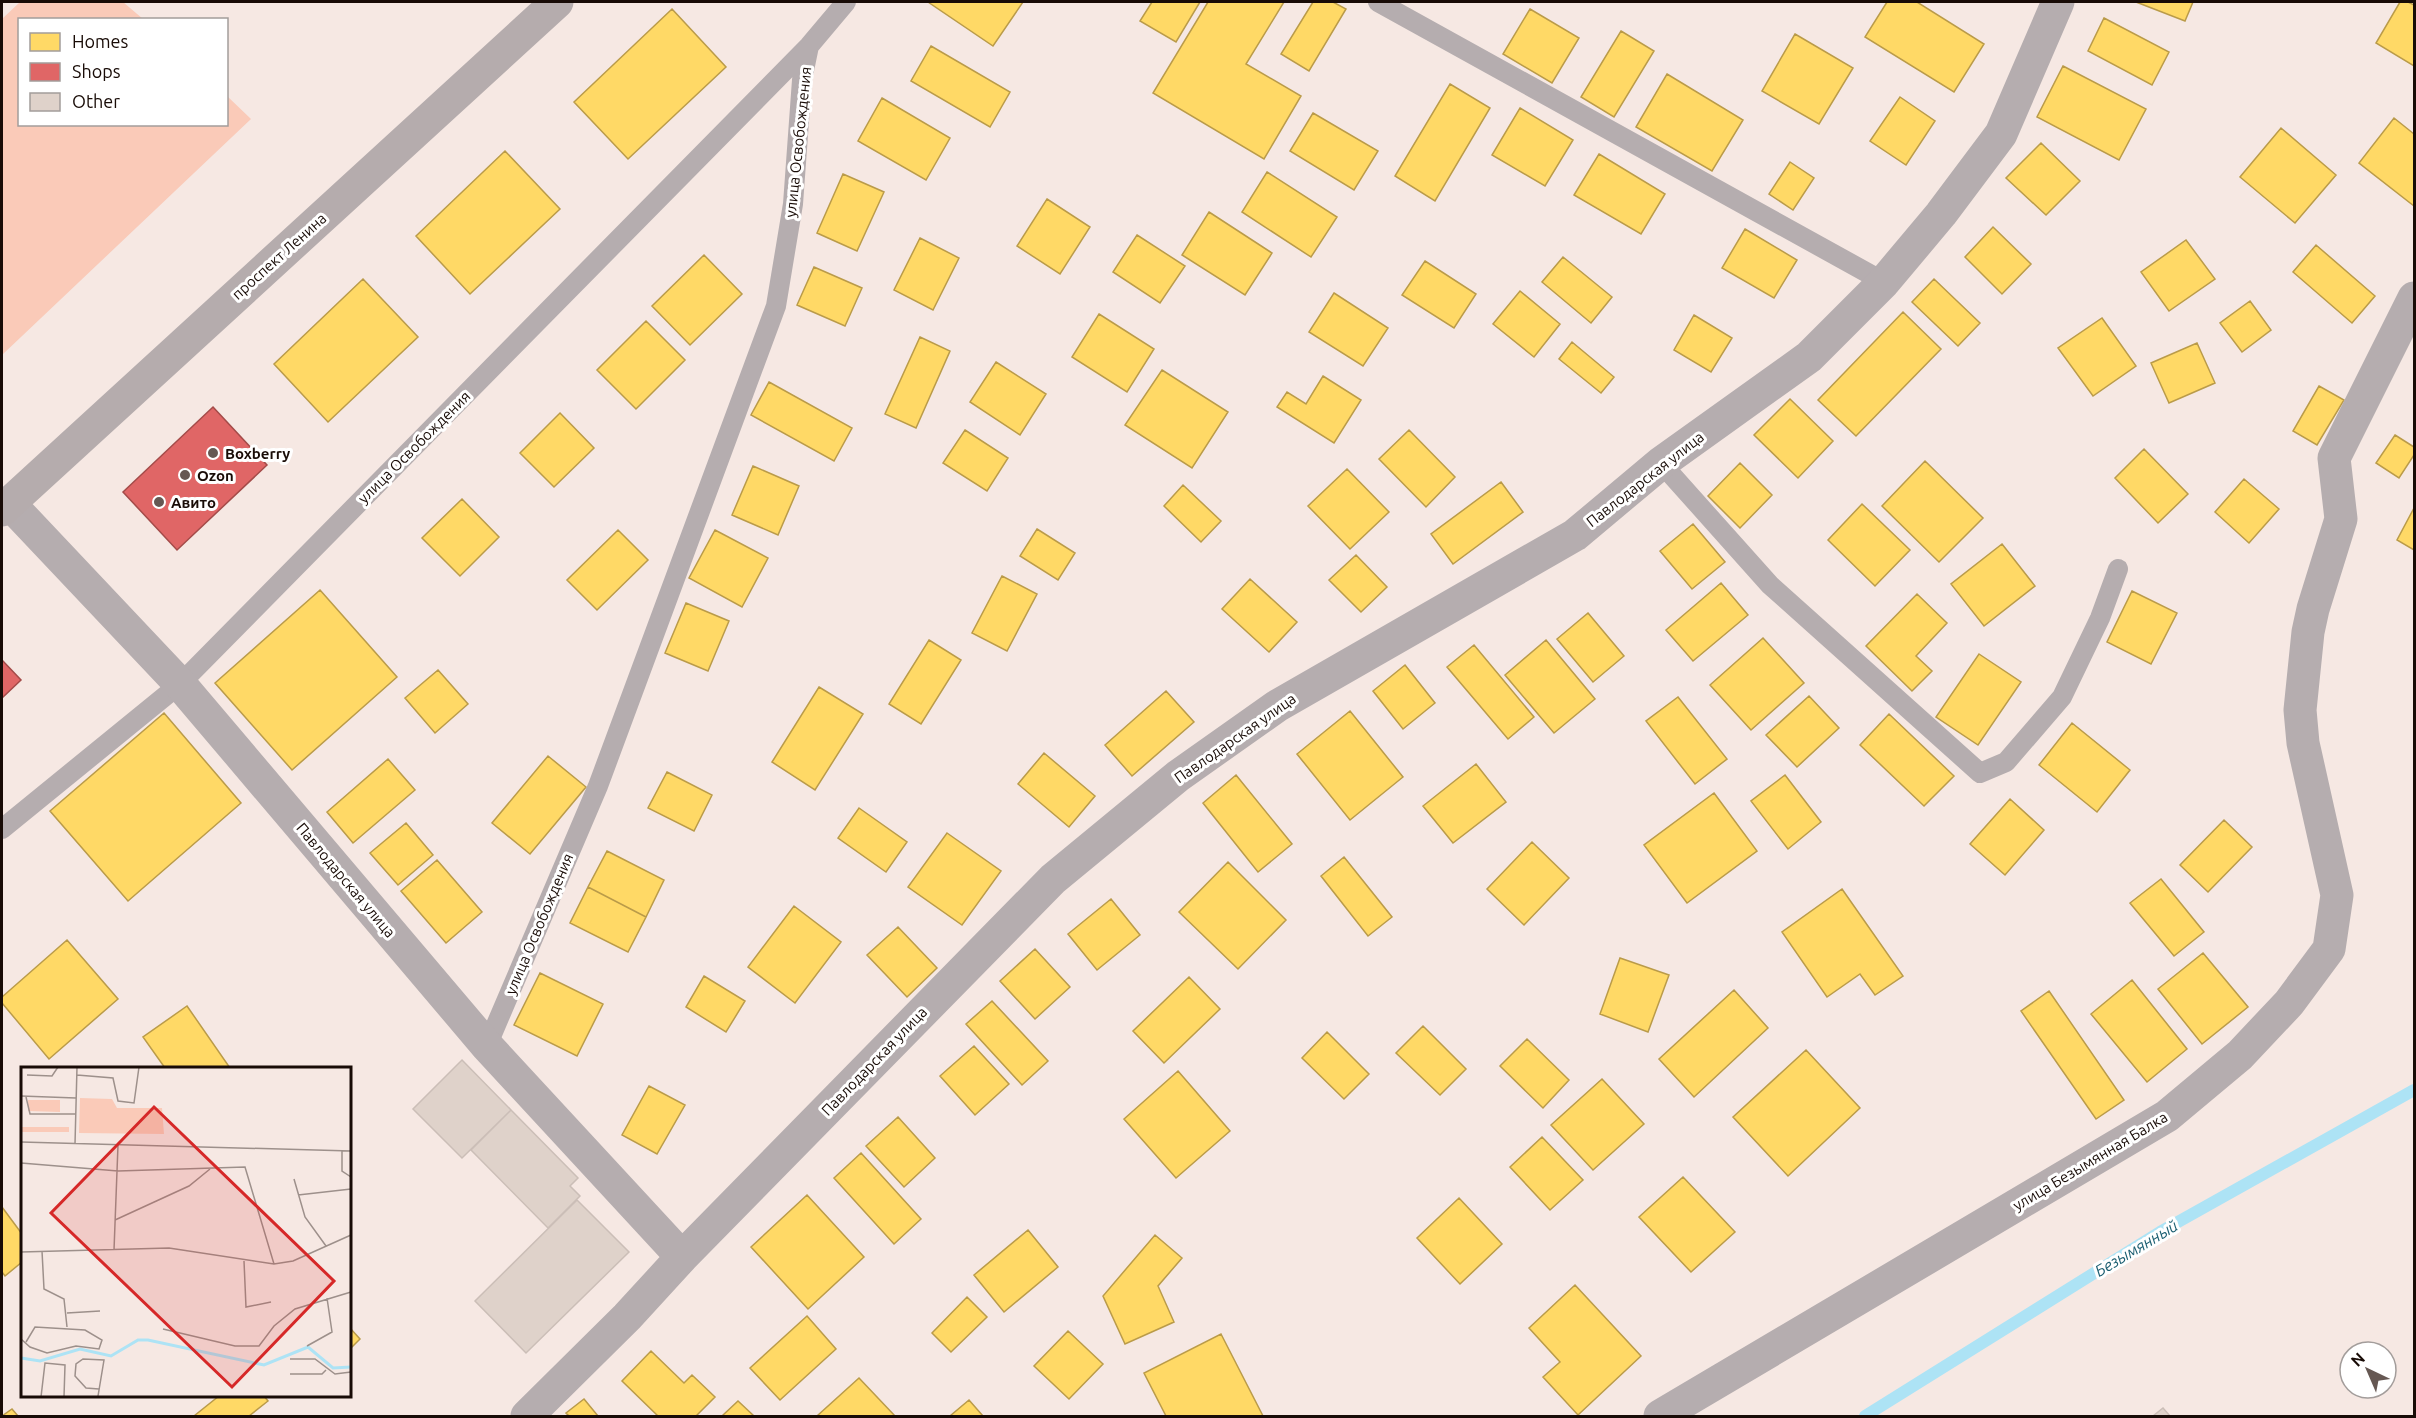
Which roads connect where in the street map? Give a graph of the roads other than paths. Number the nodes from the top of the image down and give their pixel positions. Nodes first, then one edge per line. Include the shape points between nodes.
1 (557, 2) edge
2 (846, 2) edge
3 (1378, 2) edge
4 (2058, 2) edge
5 (809, 46) junction
6 (1884, 282) junction
7 (2415, 298) edge
8 (1661, 463) junction
9 (5, 506) edge
10 (2118, 569) dead end
11 (180, 684) junction
12 (2, 830) edge
13 (487, 1046) junction
14 (682, 1257) junction
15 (527, 1416) edge
16 (1660, 1416) edge

1 - 9 main road, проспект Ленина
2 - 5 lane, улица Освобождения
3 - 6 lane
4 - 6 street, Павлодарская улица via 2001,134
5 - 11 lane, улица Освобождения
5 - 13 lane, улица Освобождения via 802,80 793,204 776,306 598,786
6 - 8 street, Павлодарская улица via 1809,357
7 - 16 street, улица Безымянная Балка via 2334,458 2341,519 2308,632 2300,710 2303,743 2337,895 2329,949 2289,1003 2240,1055 2167,1116
8 - 10 lane via 1770,585 1980,773 2006,762 2062,697 2100,618
8 - 14 street, Павлодарская улица via 1575,535 1277,706 1178,776 1053,879
9 - 11 street, Павлодарская улица
11 - 12 lane, улица Освобождения
11 - 13 street, Павлодарская улица
13 - 14 street, Павлодарская улица
14 - 15 street, Павлодарская улица

